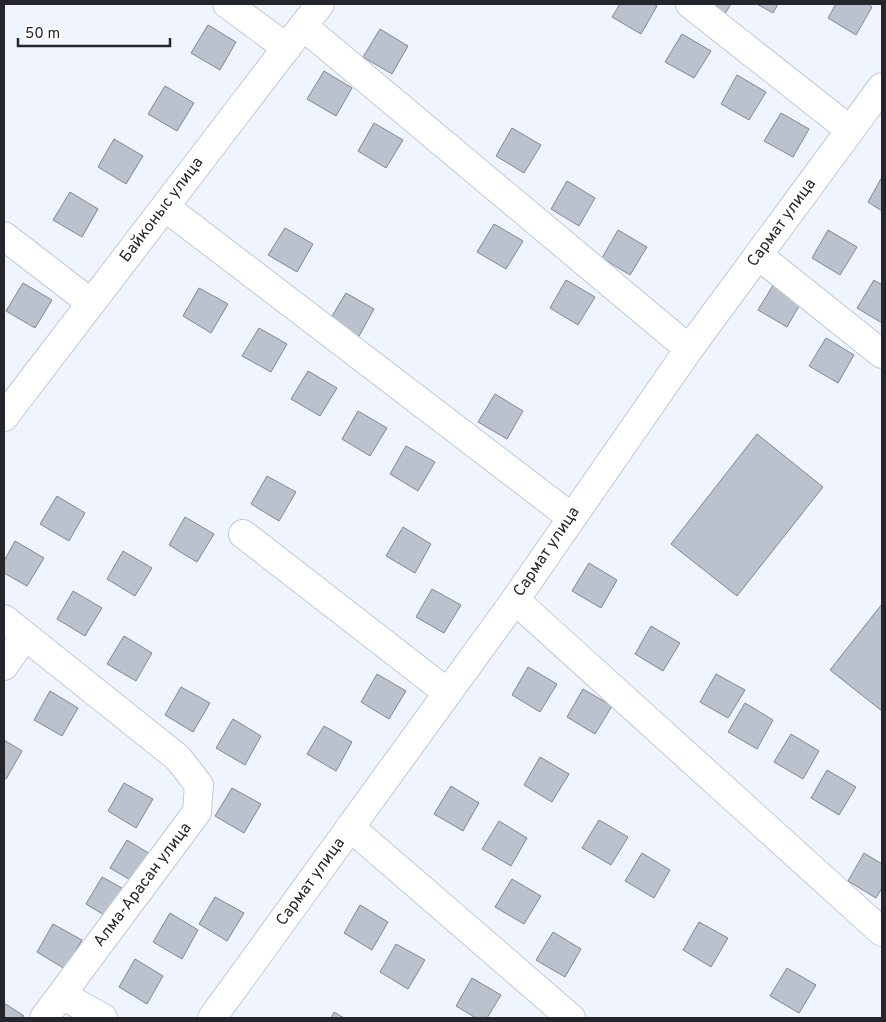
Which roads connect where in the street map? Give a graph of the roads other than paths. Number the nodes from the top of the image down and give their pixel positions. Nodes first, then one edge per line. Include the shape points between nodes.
1 (227, 4) edge
2 (320, 4) edge
3 (690, 4) edge
4 (303, 26) junction
5 (287, 48) junction
6 (882, 87) edge
7 (850, 130) junction
8 (165, 207) junction
9 (4, 236) edge
10 (758, 255) junction
11 (91, 303) junction
12 (689, 349) junction
13 (882, 354) edge
14 (4, 417) edge
15 (571, 517) junction
16 (243, 534) dead end
17 (515, 600) junction
18 (4, 619) edge
19 (25, 636) junction
20 (4, 666) edge
21 (448, 693) junction
22 (350, 827) junction
23 (882, 932) edge
24 (62, 995) junction
25 (44, 1018) edge
26 (103, 1018) edge
27 (212, 1018) edge
28 (571, 1018) edge

1 - 5 street
2 - 4 street, Байконыс улица
3 - 7 street
4 - 5 street, Байконыс улица
4 - 12 street
5 - 8 street, Байконыс улица
6 - 7 street, Сармат улица
7 - 10 street, Сармат улица
8 - 11 street, Байконыс улица
8 - 15 street
9 - 11 street
10 - 12 street, Сармат улица
10 - 13 street
11 - 14 street, Байконыс улица
12 - 15 street, Сармат улица
15 - 17 street, Сармат улица
16 - 21 street
17 - 21 street, Сармат улица
17 - 23 street
18 - 19 street, Алма-Арасан улица
19 - 20 street
19 - 24 street, Алма-Арасан улица via 178,758 199,786 197,812
21 - 22 street, Сармат улица
22 - 27 street, Сармат улица
22 - 28 street
24 - 25 street, Алма-Арасан улица
24 - 26 street

